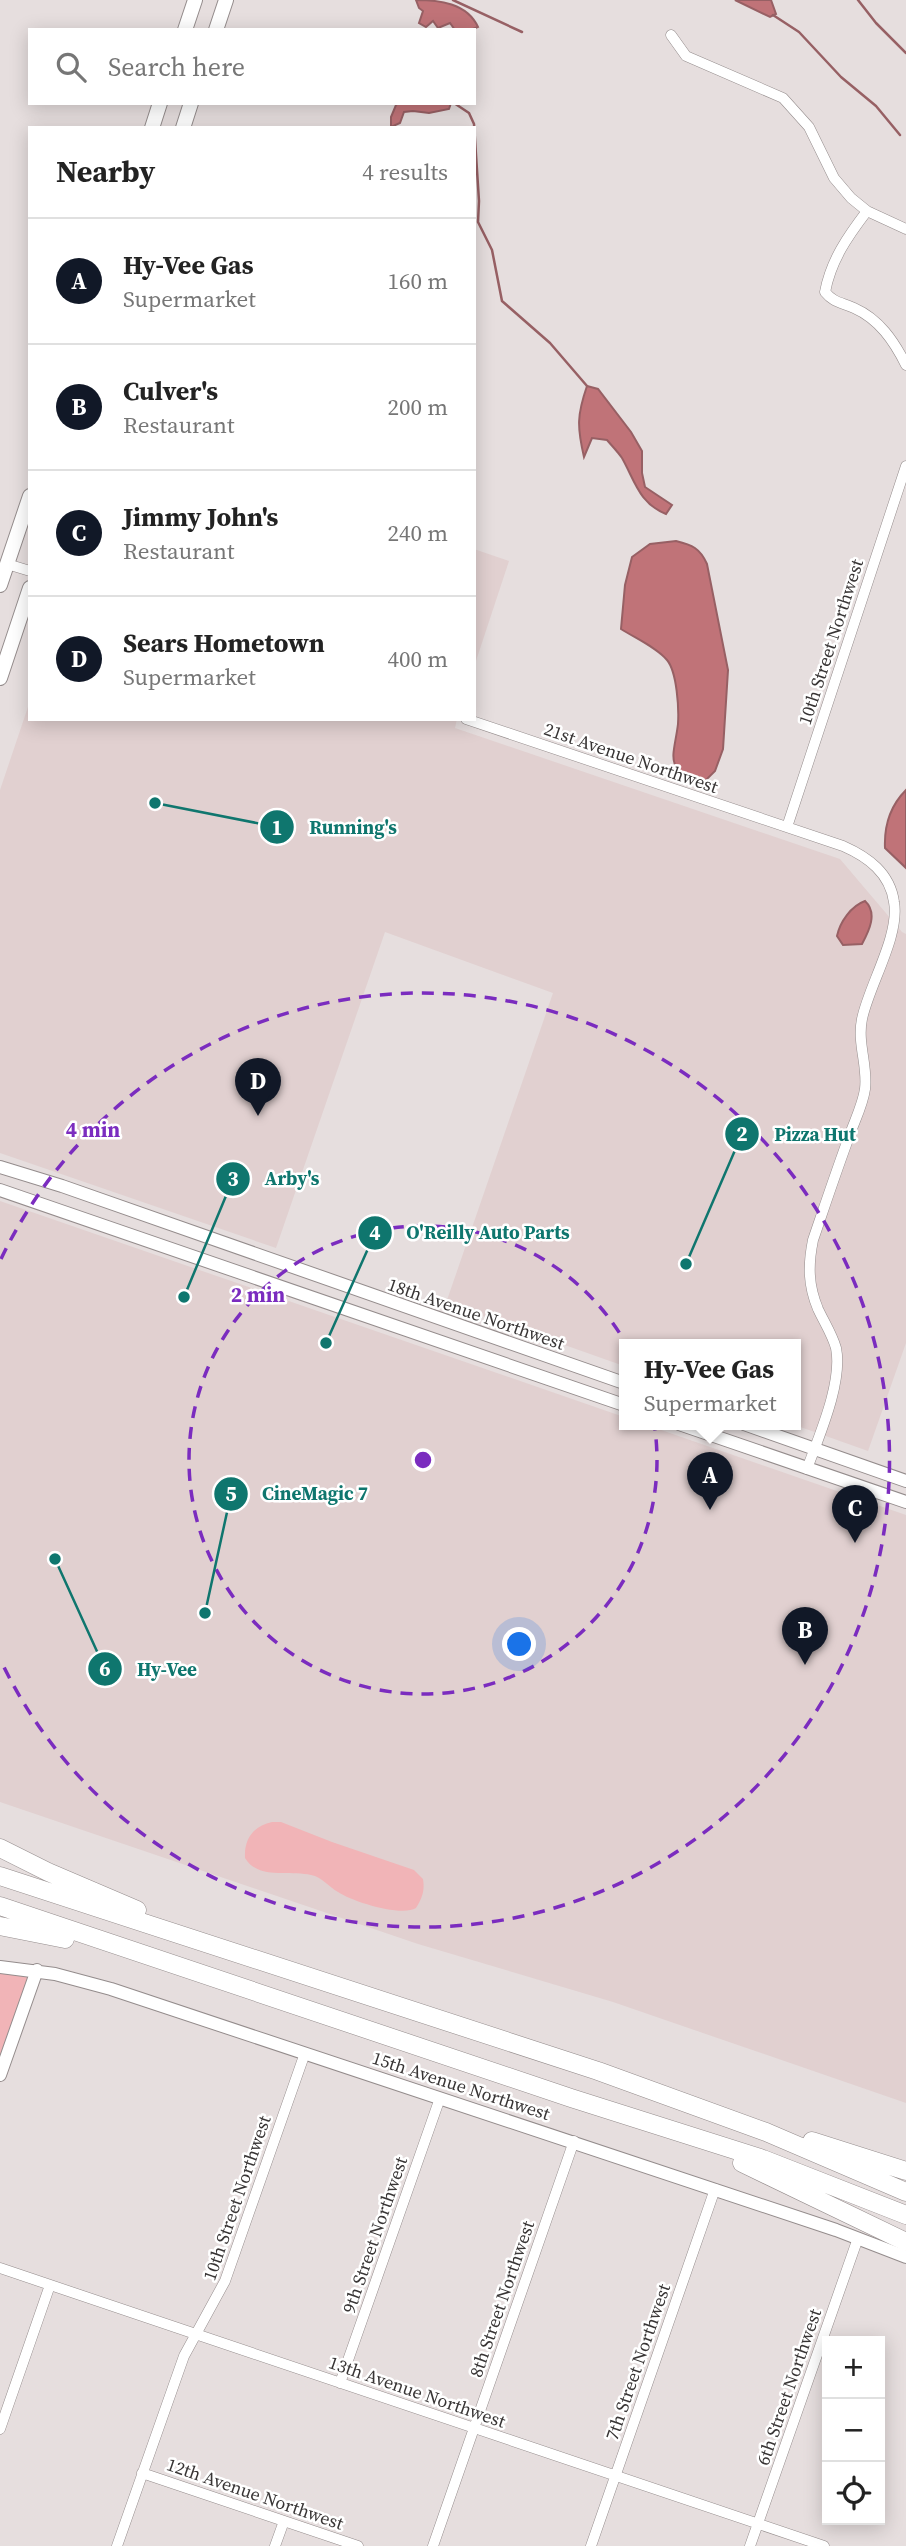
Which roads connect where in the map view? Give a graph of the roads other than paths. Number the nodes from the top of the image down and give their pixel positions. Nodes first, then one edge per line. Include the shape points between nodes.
1 (195, 0) edge
2 (226, 0) edge
3 (186, 28) edge
4 (217, 28) edge
5 (671, 35) dead end
6 (159, 105) edge
7 (190, 105) edge
8 (153, 126) edge
9 (184, 126) edge
10 (867, 211) junction
11 (906, 229) edge
12 (906, 365) edge
13 (906, 466) edge
14 (28, 502) edge
15 (7, 564) junction
16 (28, 570) edge
17 (0, 585) edge
18 (28, 594) edge
19 (0, 678) edge
20 (472, 721) edge
21 (787, 828) junction
22 (0, 1167) edge
23 (0, 1189) edge
24 (619, 1381) edge
25 (619, 1403) edge
26 (696, 1430) edge
27 (762, 1430) edge
28 (814, 1448) junction
29 (807, 1469) junction
30 (906, 1481) edge
31 (906, 1502) edge
32 (0, 1848) edge
33 (0, 1876) edge
34 (0, 1906) edge
35 (0, 1926) edge
36 (277, 1966) junction
37 (0, 1967) edge
38 (37, 1970) junction
39 (267, 1996) junction
40 (304, 2053) junction
41 (0, 2075) edge
42 (440, 2098) junction
43 (705, 2109) junction
44 (669, 2129) junction
45 (574, 2141) junction
46 (906, 2171) edge
47 (715, 2189) junction
48 (906, 2192) edge
49 (906, 2215) edge
50 (858, 2238) junction
51 (906, 2242) edge
52 (906, 2257) edge
53 (0, 2268) edge
54 (50, 2285) junction
55 (195, 2334) junction
56 (340, 2383) junction
57 (474, 2428) junction
58 (0, 2429) edge
59 (142, 2473) junction
60 (616, 2476) junction
61 (284, 2521) junction
62 (758, 2524) junction
63 (117, 2546) edge
64 (275, 2546) edge
65 (358, 2546) edge
66 (433, 2546) edge
67 (591, 2546) edge
68 (750, 2546) edge
69 (824, 2546) edge

1 - 3 main road
2 - 4 main road
5 - 10 street via 686,56 783,98 810,127 834,178
6 - 8 main road
7 - 9 main road
10 - 11 street
10 - 12 street via 836,257 825,292 834,302 855,308 883,328
13 - 21 street, 10th Street Northwest
14 - 15 main road
15 - 16 street
15 - 17 main road
18 - 19 main road
20 - 21 street, 21st Avenue Northwest
21 - 28 street via 869,860 886,879 895,906 893,926 862,1019 865,1090 808,1265 810,1286 836,1350 832,1394
22 - 24 street, 18th Avenue Northwest
23 - 25 street, 18th Avenue Northwest
26 - 29 street
27 - 28 street
28 - 29 street
28 - 30 street
29 - 31 street
32 - 36 highway
33 - 36 highway
34 - 39 highway
35 - 39 highway via 66,1939
36 - 43 highway
37 - 38 street, 15th Avenue Northwest
38 - 40 street, 15th Avenue Northwest via 111,1989
38 - 41 street
39 - 44 highway
40 - 42 street, 15th Avenue Northwest
40 - 55 street, 10th Street Northwest via 225,2281
42 - 45 street, 15th Avenue Northwest
42 - 56 street, 9th Street Northwest
43 - 46 highway
43 - 48 highway
44 - 49 highway
44 - 51 highway
45 - 47 street, 15th Avenue Northwest
45 - 57 street, 8th Street Northwest
47 - 50 street, 15th Avenue Northwest
47 - 60 street, 7th Street Northwest
50 - 52 street, 15th Avenue Northwest
50 - 62 street, 6th Street Northwest
53 - 54 street, 13th Avenue Northwest
54 - 55 street, 13th Avenue Northwest
54 - 58 street
55 - 56 street, 13th Avenue Northwest
55 - 59 street, 10th Street Northwest
56 - 57 street, 13th Avenue Northwest
57 - 60 street, 13th Avenue Northwest
57 - 66 street, 8th Street Northwest
59 - 61 street, 12th Avenue Northwest
59 - 63 street, 10th Street Northwest
60 - 62 street, 13th Avenue Northwest
60 - 67 street, 7th Street Northwest
61 - 64 street
61 - 65 street, 12th Avenue Northwest
62 - 68 street, 6th Street Northwest
62 - 69 street, 13th Avenue Northwest

